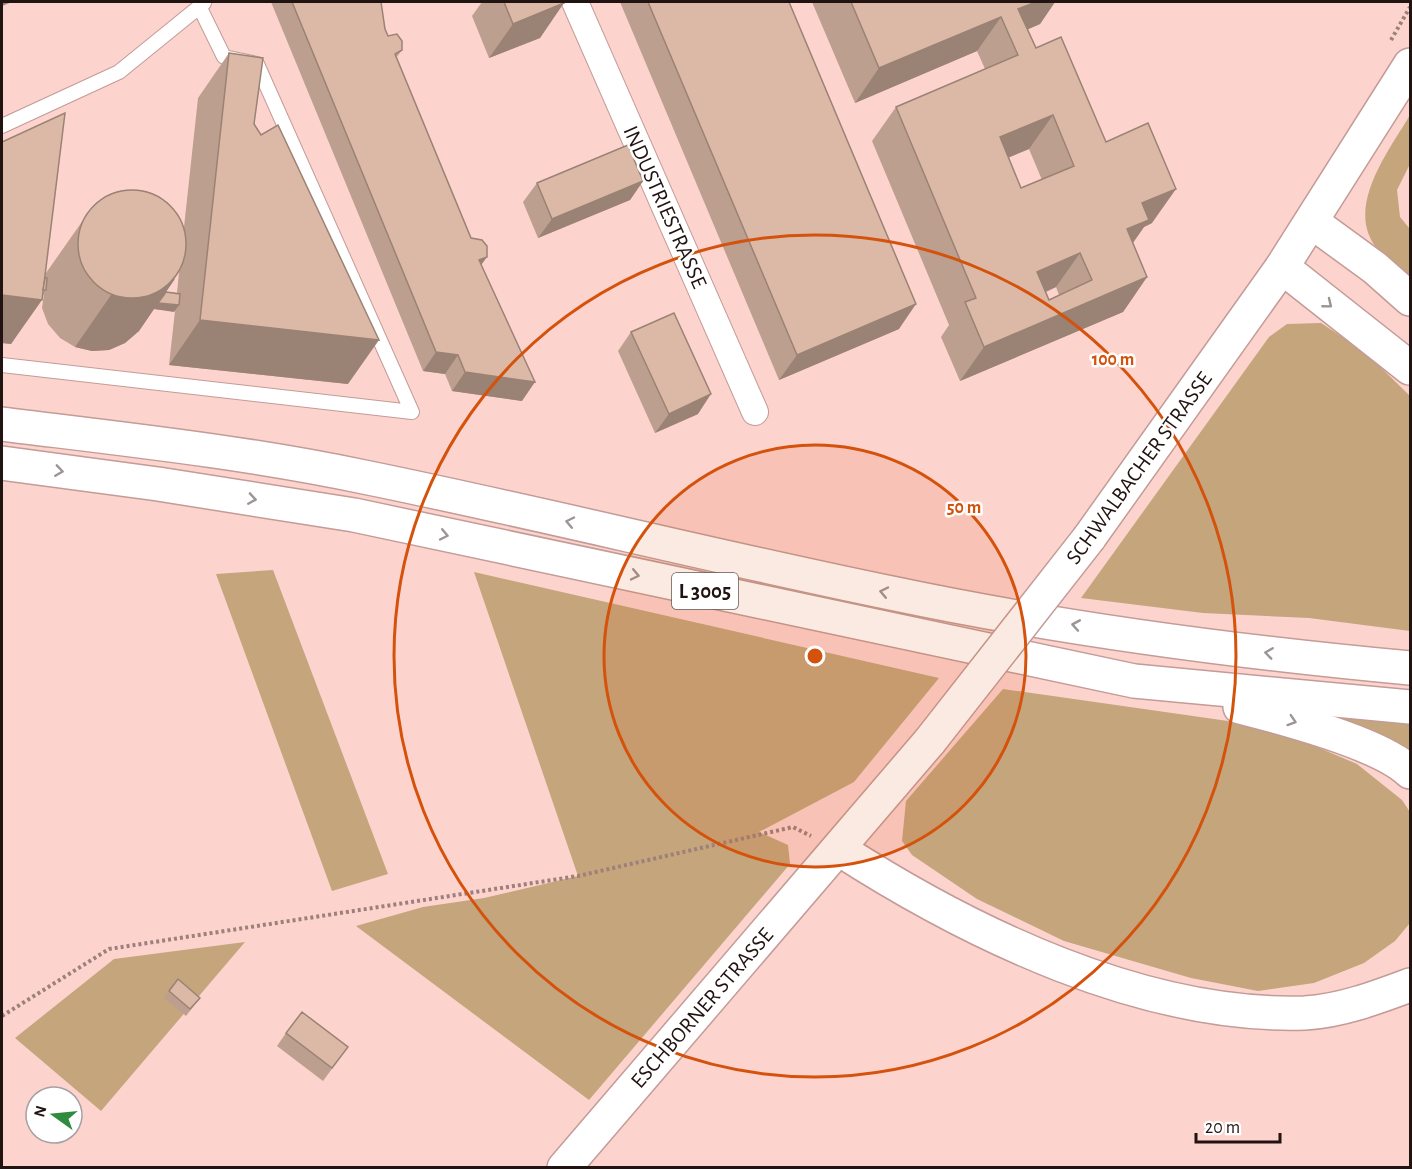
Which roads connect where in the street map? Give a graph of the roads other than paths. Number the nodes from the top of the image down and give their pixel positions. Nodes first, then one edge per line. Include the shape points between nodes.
1 (575, 2) edge
2 (202, 5) edge
3 (1410, 65) edge
4 (2, 126) edge
5 (1312, 222) junction
6 (1282, 267) junction
7 (1410, 299) edge
8 (2, 365) edge
9 (1410, 368) edge
10 (755, 412) dead end
11 (2, 424) edge
12 (2, 463) edge
13 (1410, 651) edge
14 (1312, 659) junction
15 (1410, 668) edge
16 (1134, 681) junction
17 (1410, 707) edge
18 (1410, 772) edge
19 (839, 849) junction
20 (1410, 971) edge
21 (1410, 985) edge
22 (1368, 1000) junction
23 (564, 1167) edge

1 - 10 street, INDUSTRIESTRASSE
2 - 4 lane via 119,72
2 - 8 lane via 224,57 257,64 412,412
3 - 5 main road, SCHWALBACHER STRASSE
5 - 6 main road, SCHWALBACHER STRASSE
5 - 7 main road
6 -> 9 main road
6 - 19 main road, SCHWALBACHER STRASSE, bridge via 1089,538 930,741
14 -> 11 main road, L 3005 via 1135,635 894,594 361,476 170,445
12 -> 16 main road, L 3005 via 354,515
13 - 14 main road
14 - 15 main road, L 3005
16 - 17 main road, L 3005
16 -> 18 main road via 1315,729 1371,749
19 - 22 main road via 889,881 1005,942 1163,997 1233,1010 1307,1013
19 - 23 main road, ESCHBORNER STRASSE
20 - 22 main road
21 - 22 main road

